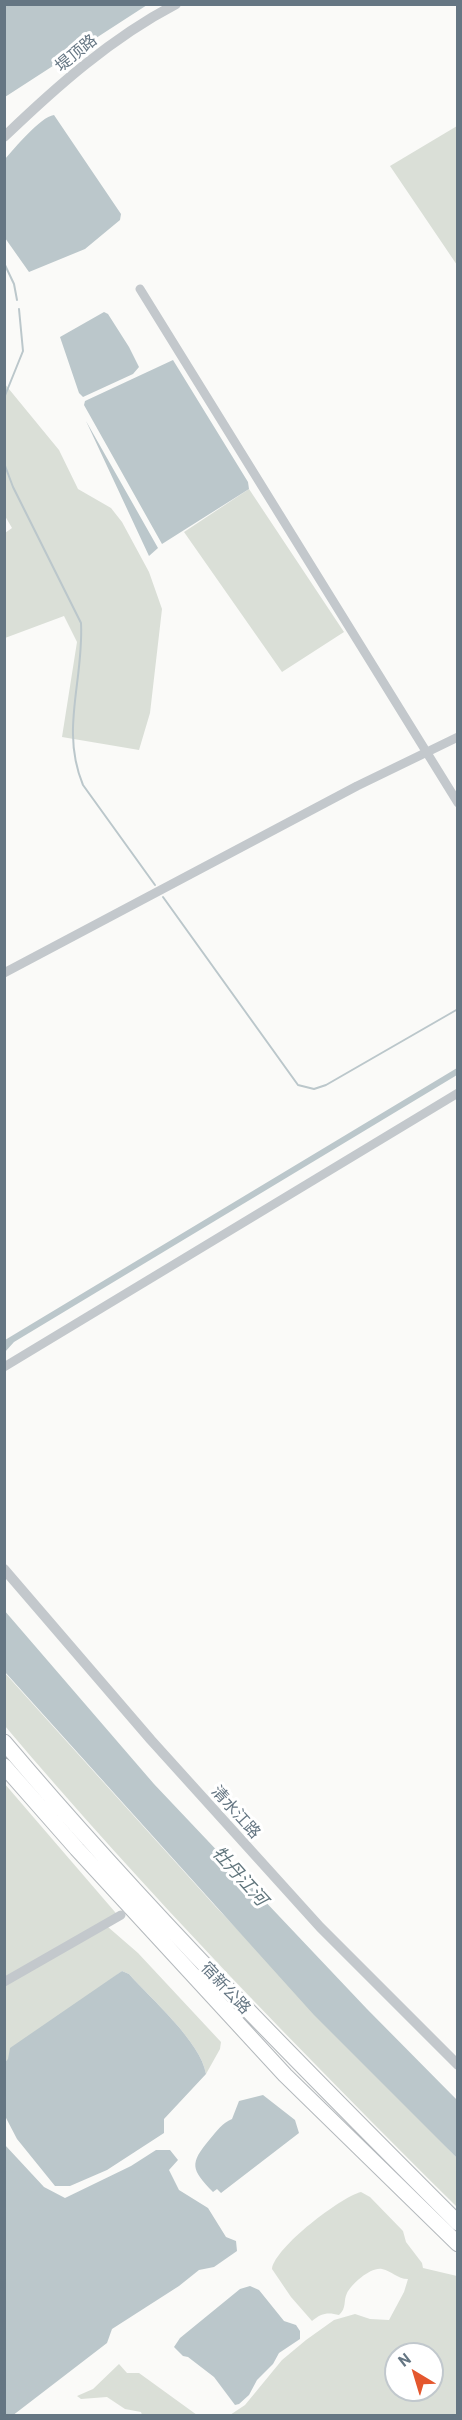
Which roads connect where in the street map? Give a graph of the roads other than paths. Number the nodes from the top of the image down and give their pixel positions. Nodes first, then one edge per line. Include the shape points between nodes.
1 (176, 4) edge
2 (4, 137) edge
3 (140, 288) dead end
4 (458, 737) edge
5 (427, 753) junction
6 (458, 802) edge
7 (4, 973) edge
8 (458, 1093) edge
9 (4, 1367) edge
10 (4, 1569) edge
11 (4, 1742) edge
12 (4, 1766) edge
13 (121, 1915) dead end
14 (4, 1982) edge
15 (456, 2060) edge
16 (458, 2223) edge
17 (458, 2244) edge

1 - 2 street, 堤顶路 via 108,47 44,98
3 - 5 street
4 - 5 street
5 - 6 street
5 - 7 street via 357,786
8 - 9 street
10 - 15 street, 清水江路 via 320,1927
11 - 16 highway, 宿新公路 via 269,2035
12 - 17 highway, 宿新公路 via 285,2075
13 - 14 street

